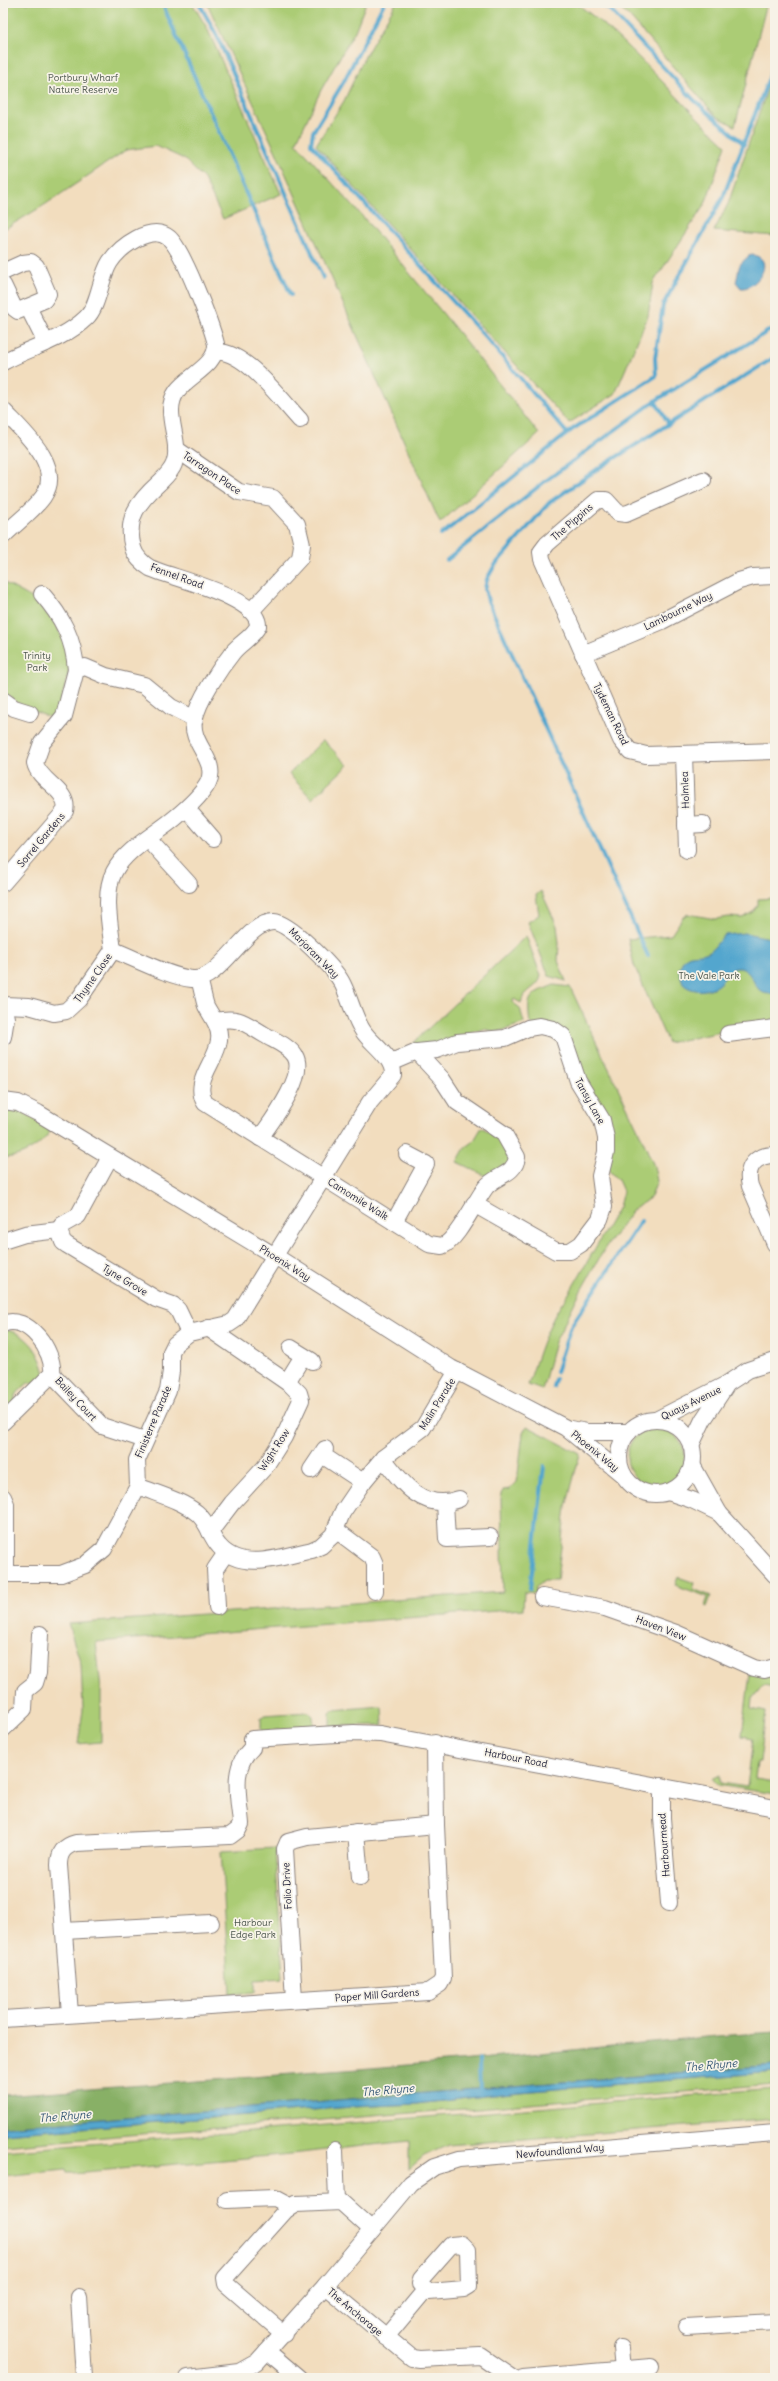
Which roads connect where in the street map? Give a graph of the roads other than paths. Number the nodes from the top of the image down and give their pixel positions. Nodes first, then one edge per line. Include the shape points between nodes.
1 (3, 272) edge
2 (3, 285) edge
3 (28, 308) junction
4 (46, 343) junction
5 (216, 352) junction
6 (3, 362) edge
7 (3, 410) edge
8 (300, 420) dead end
9 (176, 449) junction
10 (702, 480) dead end
11 (3, 536) edge
12 (775, 576) edge
13 (553, 586) joint
14 (42, 594) dead end
15 (251, 611) junction
16 (583, 654) junction
17 (76, 670) junction
18 (3, 700) edge
19 (30, 713) dead end
20 (195, 719) junction
21 (775, 751) edge
22 (684, 754) junction
23 (187, 809) junction
24 (704, 824) dead end
25 (686, 825) junction
26 (148, 839) junction
27 (213, 839) dead end
28 (687, 850) dead end
29 (3, 883) edge
30 (189, 884) dead end
31 (113, 950) junction
32 (199, 979) junction
33 (3, 1005) edge
34 (215, 1021) junction
35 (775, 1028) edge
36 (728, 1034) dead end
37 (3, 1038) edge
38 (417, 1052) junction
39 (391, 1063) junction
40 (3, 1101) edge
41 (260, 1138) junction
42 (407, 1154) dead end
43 (775, 1155) edge
44 (110, 1157) junction
45 (323, 1177) junction
46 (474, 1204) junction
47 (394, 1222) junction
48 (59, 1230) junction
49 (3, 1241) edge
50 (775, 1244) edge
51 (275, 1256) junction
52 (3, 1323) edge
53 (208, 1328) junction
54 (189, 1333) junction
55 (302, 1355) dead end
56 (775, 1361) edge
57 (457, 1371) junction
58 (52, 1374) junction
59 (287, 1382) junction
60 (725, 1386) junction
61 (656, 1420) junction
62 (3, 1422) edge
63 (566, 1428) junction
64 (629, 1432) junction
65 (145, 1440) junction
66 (691, 1445) junction
67 (383, 1458) junction
68 (692, 1466) junction
69 (311, 1470) dead end
70 (624, 1475) junction
71 (363, 1482) junction
72 (138, 1486) junction
73 (668, 1492) junction
74 (3, 1497) edge
75 (719, 1514) junction
76 (336, 1530) junction
77 (210, 1532) junction
78 (490, 1537) dead end
79 (226, 1553) junction
80 (4, 1574) edge
81 (775, 1575) edge
82 (375, 1591) dead end
83 (542, 1597) dead end
84 (217, 1607) dead end
85 (40, 1634) dead end
86 (775, 1667) edge
87 (3, 1729) edge
88 (435, 1743) junction
89 (662, 1786) junction
90 (775, 1808) edge
91 (436, 1825) junction
92 (356, 1832) junction
93 (360, 1877) dead end
94 (669, 1903) dead end
95 (211, 1923) dead end
96 (64, 1931) junction
97 (294, 2000) junction
98 (70, 2014) junction
99 (3, 2020) edge
100 (775, 2133) edge
101 (335, 2150) dead end
102 (227, 2200) dead end
103 (337, 2201) junction
104 (290, 2206) junction
105 (372, 2230) junction
106 (325, 2286) junction
107 (426, 2289) dead end
108 (79, 2297) dead end
109 (775, 2322) edge
110 (686, 2328) dead end
111 (284, 2334) junction
112 (386, 2337) junction
113 (620, 2348) dead end
114 (267, 2351) junction
115 (650, 2367) dead end
116 (623, 2369) junction
117 (84, 2378) edge
118 (188, 2378) edge
119 (299, 2378) edge
120 (513, 2378) edge
121 (523, 2378) edge

1 - 3 street via 26,262 35,265 48,294 44,300
2 - 3 street via 16,310
3 - 4 street
4 - 5 street via 86,318 108,266 122,248 140,238 158,234 167,236 179,251 215,339
4 - 6 street
5 - 8 street via 224,352 241,359
5 - 9 street, Fennel Road via 212,359 179,389 173,400 171,410
7 - 11 street via 38,450 49,475 49,482 44,496
9 - 15 street, Fennel Road via 175,463 170,473 135,508 131,536 134,552 151,568 203,585
9 - 15 street, Tarragon Place via 239,492 274,499 298,524 302,545 300,558
10 - 13 street, The Pippins via 626,514 618,513 605,500 595,502 542,550 542,559
12 - 16 street, Lambourne Way via 739,581 662,621
13 - 16 street, Tydeman Road
14 - 17 street, Sorrel Gardens via 58,613 69,634
15 - 20 street via 258,622 256,630 234,651 224,665
16 - 22 street, Tydeman Road via 626,747 641,754
17 - 20 street via 85,667 106,676 144,686 171,707
17 - 29 street, Sorrel Gardens via 64,716 42,743 35,763 39,772 64,800 65,811
18 - 19 street via 14,708
20 - 23 street via 196,738 209,762 210,776 205,789
21 - 22 street, Tydeman Road
22 - 25 street, Holmlea
23 - 26 street
23 - 27 street
24 - 25 street
25 - 28 street, Holmlea
26 - 30 street
26 - 31 street via 124,859 112,877 109,898
31 - 32 street via 190,979
31 - 33 street, Thyme Close via 79,999 66,1011 54,1013 29,1006
32 - 34 street via 206,1006
32 - 39 street, Marjoram Way via 213,971 242,942 264,925 270,922 282,924 294,931 338,977 362,1031
33 - 37 street via 6,1025
34 - 41 street, Camomile Walk via 219,1040 216,1053 201,1085 202,1098 208,1105
34 - 41 street via 238,1019 287,1048 296,1057 296,1078
35 - 36 street
38 - 39 street, Tansy Lane
38 - 46 street, Camomile Walk via 442,1079 457,1102 504,1134 517,1156 514,1167 489,1183
38 - 46 street, Tansy Lane via 437,1050 463,1040 496,1040 528,1028 550,1027 563,1036 578,1081 604,1125 606,1152 600,1176 603,1212 590,1234 574,1249 556,1251
39 - 45 street via 392,1076 370,1102
40 - 44 street, Phoenix Way via 18,1103
41 - 45 street, Camomile Walk
42 - 47 street, Camomile Walk via 426,1164
43 - 50 street via 764,1155 756,1159 751,1165 749,1176 750,1186
44 - 48 street via 78,1216 62,1224
44 - 51 street, Phoenix Way
45 - 47 street, Camomile Walk
45 - 51 street
46 - 47 street, Camomile Walk via 452,1239 442,1246 428,1244
48 - 49 street via 25,1234
48 - 54 street, Tyne Grove via 63,1242 67,1245 156,1299 173,1304
51 - 53 street, Finisterre Parade via 235,1320 229,1324
51 - 57 street, Phoenix Way
52 - 58 street via 22,1326 38,1336 50,1356
53 - 54 street, Finisterre Parade
53 - 59 street, Wight Row
54 - 65 street, Finisterre Parade via 177,1340 173,1347 168,1391
55 - 59 street
56 - 60 street, Quays Avenue via 748,1370
57 - 63 street, Phoenix Way
57 - 67 street, Malin Parade via 423,1428
58 - 62 street
58 - 65 street, Bailey Court via 99,1424
59 - 77 street, Wight Row via 299,1393 301,1400 284,1437 265,1468 232,1503
60 - 61 street, Quays Avenue
60 - 66 street, Quays Avenue via 703,1420
61 - 64 street via 646,1421
61 - 66 street via 678,1427
63 - 64 street, Phoenix Way via 587,1432
63 - 70 street, Phoenix Way
64 - 70 street via 622,1441 619,1452 619,1464
65 - 72 street, Finisterre Parade via 137,1460
66 - 68 street
67 - 71 street, Malin Parade
67 - 78 street via 405,1486 417,1496 432,1501 452,1501 447,1539
68 - 73 street via 688,1477
68 - 75 street
69 - 71 street via 324,1452
70 - 73 street via 634,1487 648,1494
71 - 76 street, Malin Parade via 340,1516
72 - 77 street via 193,1510
72 - 80 street, Finisterre Parade via 109,1542 88,1563 61,1574
73 - 75 street via 692,1500
74 - 80 street via 6,1504
75 - 81 street
76 - 79 street, Malin Parade via 324,1544 312,1550 253,1562
76 - 82 street via 372,1557
77 - 79 street via 215,1542
79 - 84 street via 215,1569
83 - 86 street, Haven View via 605,1608 676,1633 754,1668 764,1670
85 - 87 street via 35,1683 25,1692 24,1709
88 - 89 street, Harbour Road
88 - 91 street, Paper Mill Gardens
88 - 96 street, Harbour Road via 366,1733 252,1740 252,1748 243,1757 238,1768 241,1824 230,1836 76,1843 65,1849 60,1855 59,1865
89 - 90 street, Harbour Road
89 - 94 street, Harbourmead
91 - 92 street, Folio Drive
91 - 97 street, Paper Mill Gardens via 443,1978 440,1984 428,1992
92 - 93 street
92 - 97 street, Folio Drive via 292,1840 286,1845
95 - 96 street
96 - 98 street
97 - 98 street, Paper Mill Gardens
98 - 99 street, Paper Mill Gardens
100 - 105 street, Newfoundland Way via 459,2159 422,2174
101 - 103 street
102 - 104 street via 275,2198
103 - 104 street
103 - 105 street via 344,2204
104 - 111 street via 225,2281
105 - 106 street, Newfoundland Way
106 - 111 street, Newfoundland Way
106 - 112 street, The Anchorage
107 - 112 street, The Anchorage
108 - 117 street
109 - 110 street
111 - 114 street, Newfoundland Way
112 - 120 street, The Anchorage via 413,2358 481,2356
113 - 116 street
114 - 118 street, Newfoundland Way via 257,2362 239,2372
114 - 119 street
115 - 116 street
116 - 121 street

